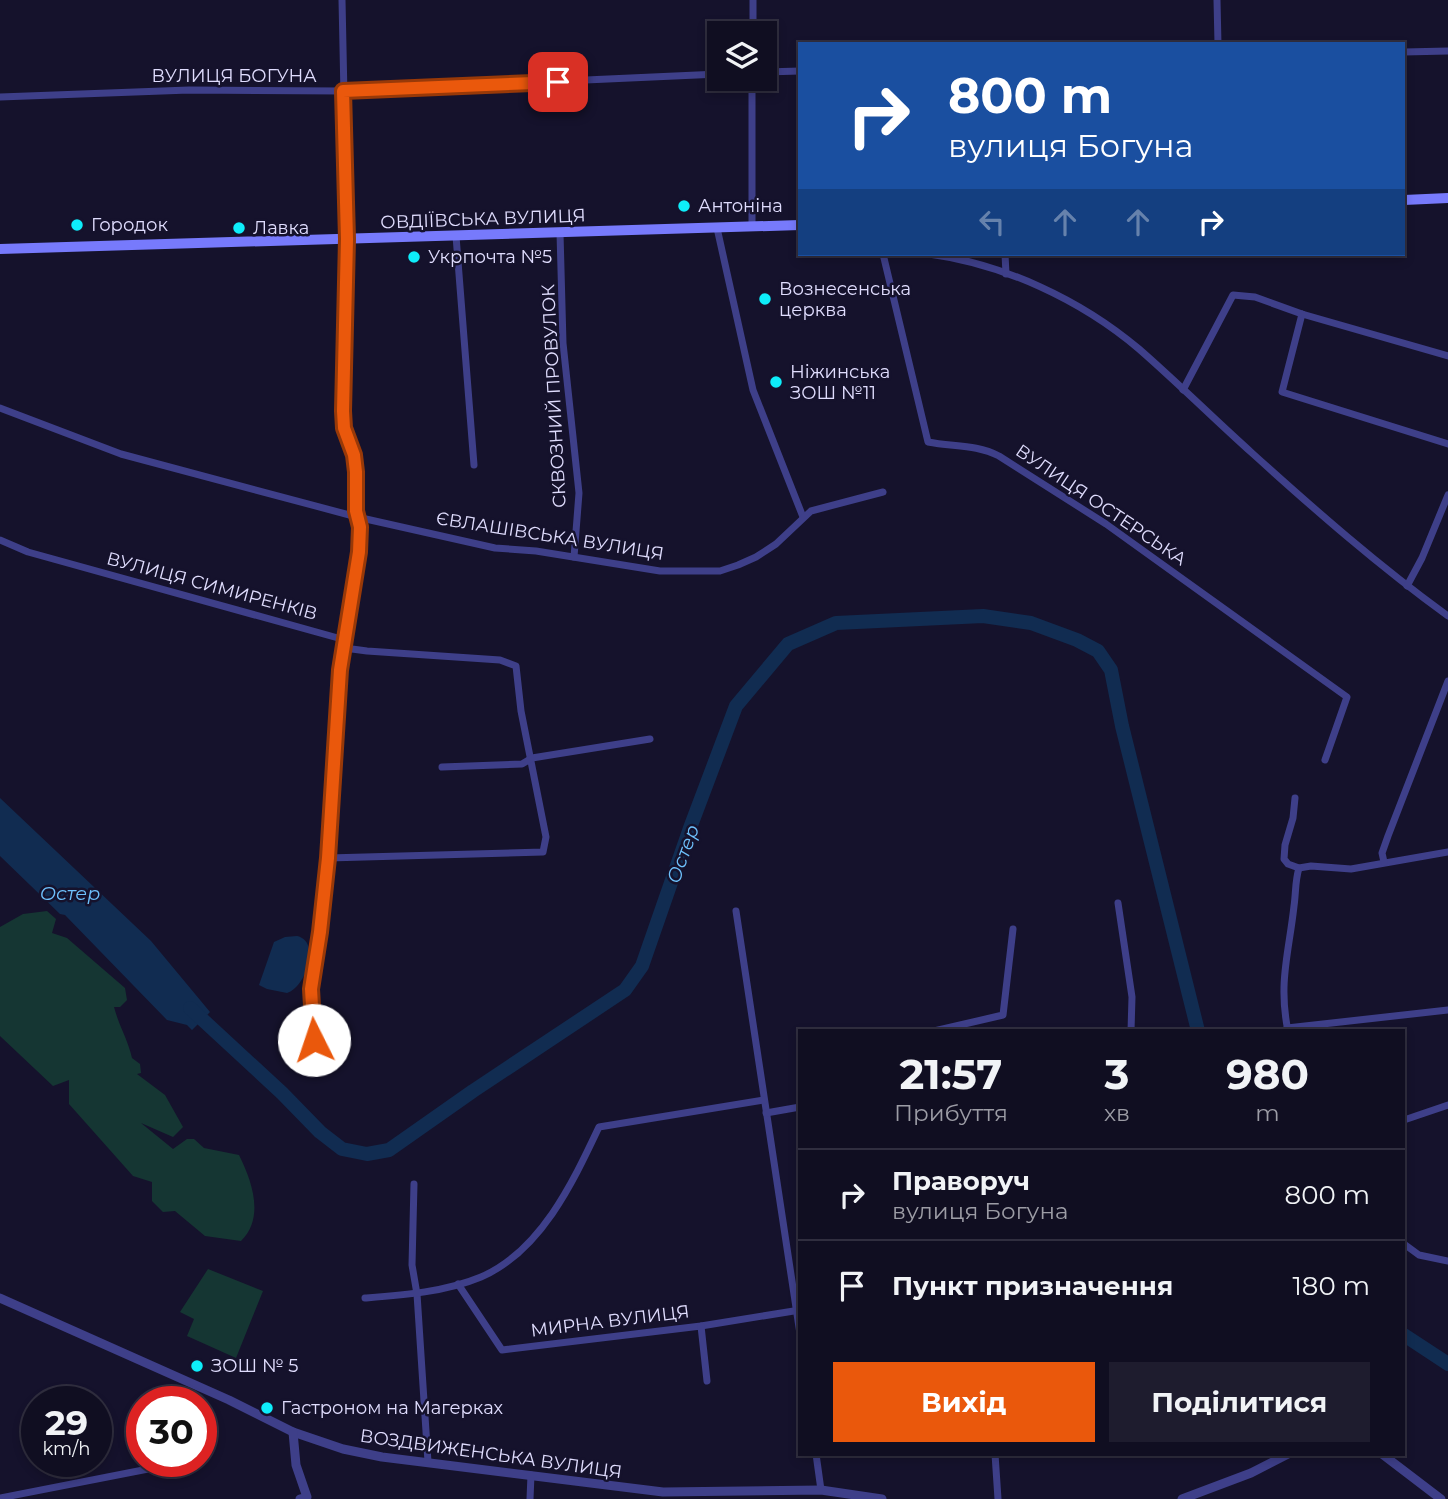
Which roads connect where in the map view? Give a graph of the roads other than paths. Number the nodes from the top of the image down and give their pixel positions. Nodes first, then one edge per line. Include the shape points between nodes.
1 (342, 0) edge
2 (753, 0) edge
3 (1217, 0) edge
4 (753, 21) edge
5 (1218, 42) edge
6 (1448, 51) edge
7 (1405, 52) edge
8 (798, 71) edge
9 (777, 72) edge
10 (707, 75) edge
11 (343, 91) junction
12 (752, 91) edge
13 (0, 97) edge
14 (1448, 198) edge
15 (1405, 200) edge
16 (798, 225) edge
17 (752, 226) junction
18 (717, 228) junction
19 (560, 233) junction
20 (456, 236) junction
21 (347, 239) junction
22 (0, 249) edge
23 (883, 256) edge
24 (939, 256) edge
25 (1004, 256) edge
26 (1006, 274) junction
27 (1302, 314) junction
28 (1448, 356) edge
29 (1183, 390) junction
30 (0, 408) edge
31 (1448, 444) edge
32 (474, 465) dead end
33 (883, 492) dead end
34 (1448, 495) edge
35 (357, 516) junction
36 (803, 517) junction
37 (0, 540) edge
38 (574, 557) junction
39 (1407, 586) junction
40 (1448, 616) edge
41 (345, 644) junction
42 (1448, 681) edge
43 (650, 739) dead end
44 (532, 758) junction
45 (1325, 760) dead end
46 (442, 767) dead end
47 (1295, 798) dead end
48 (1448, 852) edge
49 (328, 858) junction
50 (1384, 862) junction
51 (1299, 868) junction
52 (1118, 904) dead end
53 (736, 911) dead end
54 (1013, 929) dead end
55 (1448, 1010) edge
56 (942, 1029) edge
57 (1131, 1029) edge
58 (1287, 1029) edge
59 (328, 1048) dead end
60 (764, 1100) junction
61 (1448, 1105) edge
62 (798, 1107) edge
63 (766, 1114) junction
64 (1405, 1120) edge
65 (414, 1184) dead end
66 (1405, 1245) edge
67 (1448, 1261) edge
68 (458, 1284) junction
69 (416, 1294) junction
70 (0, 1298) edge
71 (365, 1298) dead end
72 (798, 1311) edge
73 (701, 1326) junction
74 (707, 1381) dead end
75 (293, 1432) junction
76 (816, 1456) edge
77 (995, 1456) edge
78 (1284, 1456) edge
79 (1385, 1456) edge
80 (428, 1462) junction
81 (126, 1473) edge
82 (531, 1475) junction
83 (821, 1490) junction
84 (0, 1498) edge
85 (305, 1498) edge
86 (530, 1499) edge
87 (882, 1499) edge
88 (998, 1499) edge
89 (1182, 1499) edge
90 (1441, 1499) edge

1 - 11 street
2 - 4 street
3 - 5 street
6 - 7 street
8 - 9 street
10 - 11 street, ВУЛИЦЯ БОГУНА
11 - 13 street, ВУЛИЦЯ БОГУНА via 189,90
11 - 21 street
12 - 17 street
14 - 15 main road
16 - 17 main road, ОВДІЇВСЬКА ВУЛИЦЯ
17 - 18 main road, ОВДІЇВСЬКА ВУЛИЦЯ
18 - 19 main road, ОВДІЇВСЬКА ВУЛИЦЯ
18 - 36 street via 752,390
19 - 20 main road, ОВДІЇВСЬКА ВУЛИЦЯ
19 - 38 street, СКВОЗНИЙ ПРОВУЛОК via 563,343 579,493
20 - 21 main road, ОВДІЇВСЬКА ВУЛИЦЯ
20 - 32 street
21 - 22 main road, ОВДІЇВСЬКА ВУЛИЦЯ
21 - 35 street via 343,411 355,463
23 - 45 street, ВУЛИЦЯ ОСТЕРСЬКА via 928,442 984,448 999,456 1106,524 1347,697
24 - 26 street
25 - 26 street
26 - 29 street via 1089,313
27 - 28 street
27 - 29 street via 1255,297 1233,295
27 - 31 street via 1282,392
29 - 39 street
30 - 35 street, ЄВЛАШІВСЬКА ВУЛИЦЯ via 121,454
33 - 36 street, ЄВЛАШІВСЬКА ВУЛИЦЯ
34 - 39 street
35 - 38 street, ЄВЛАШІВСЬКА ВУЛИЦЯ via 485,546
35 - 41 street via 359,552
36 - 38 street, ЄВЛАШІВСЬКА ВУЛИЦЯ via 756,557 720,570 660,571
37 - 41 street, ВУЛИЦЯ СИМИРЕНКІВ via 28,552 338,638
39 - 40 street
41 - 44 street, ВУЛИЦЯ СИМИРЕНКІВ via 367,651 500,660 516,666
41 - 49 street
42 - 50 street via 1388,836
43 - 44 street
44 - 46 street via 522,764
44 - 49 street via 546,837 543,852
47 - 51 street via 1284,859
48 - 50 street
49 - 59 street via 311,989 314,1040
50 - 51 street via 1351,869
51 - 58 street via 1282,987
52 - 57 street via 1131,988
53 - 60 street
54 - 56 street via 1003,1015
55 - 58 street
60 - 63 street
60 - 68 street via 599,1127 572,1182 543,1225 503,1265
61 - 64 street
62 - 63 street
63 - 72 street
65 - 69 street
66 - 67 street via 1419,1255
68 - 69 street
68 - 73 street, МИРНА ВУЛИЦЯ via 502,1350
69 - 71 street
69 - 80 street
70 - 75 street, ВОЗДВИЖЕНСЬКА ВУЛИЦЯ
72 - 73 street, МИРНА ВУЛИЦЯ
73 - 74 street
75 - 80 street, ВОЗДВИЖЕНСЬКА ВУЛИЦЯ via 351,1451
75 - 85 street
76 - 83 street
77 - 88 street
78 - 89 street
79 - 90 street
80 - 82 street, ВОЗДВИЖЕНСЬКА ВУЛИЦЯ
81 - 84 street
82 - 83 street, ВОЗДВИЖЕНСЬКА ВУЛИЦЯ via 663,1492
82 - 86 street
83 - 87 street, ВОЗДВИЖЕНСЬКА ВУЛИЦЯ

